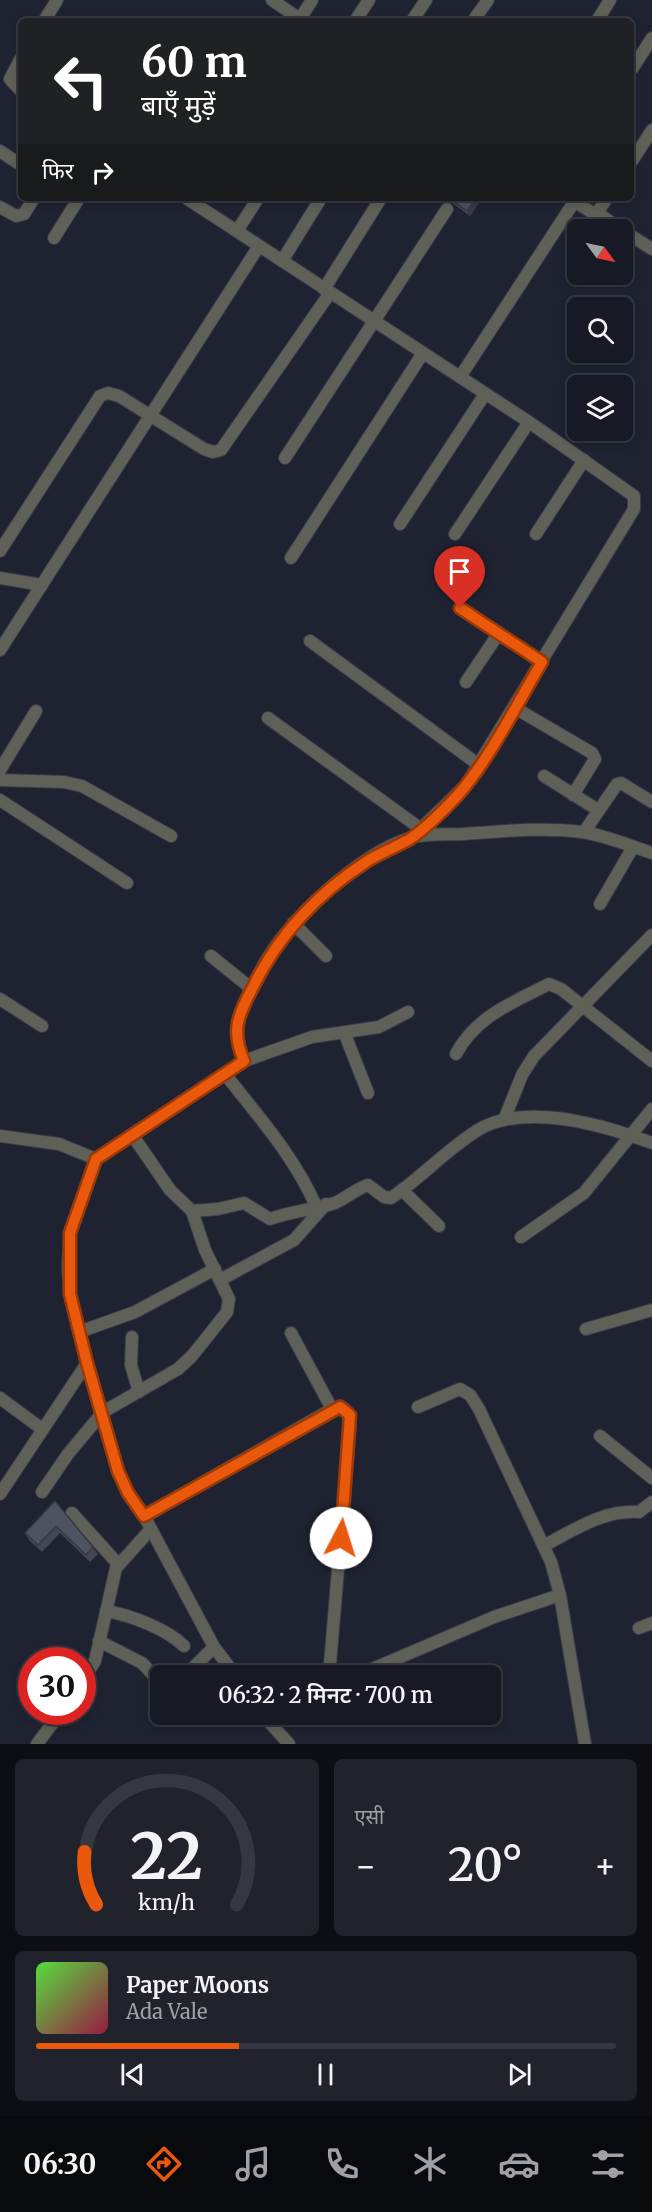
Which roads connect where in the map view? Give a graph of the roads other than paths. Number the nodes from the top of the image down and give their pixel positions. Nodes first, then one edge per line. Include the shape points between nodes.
1 (57, 0) edge
2 (272, 0) edge
3 (312, 0) edge
4 (369, 0) edge
5 (426, 0) edge
6 (488, 0) edge
7 (610, 0) edge
8 (46, 18) edge
9 (299, 18) edge
10 (303, 18) edge
11 (357, 18) edge
12 (414, 18) edge
13 (475, 18) edge
14 (599, 18) edge
15 (652, 38) edge
16 (18, 64) edge
17 (634, 66) edge
18 (18, 88) edge
19 (650, 138) edge
20 (0, 151) edge
21 (634, 158) edge
22 (18, 163) edge
23 (32, 201) edge
24 (77, 201) edge
25 (191, 201) edge
26 (256, 201) edge
27 (319, 201) edge
28 (379, 201) edge
29 (571, 201) edge
30 (574, 201) edge
31 (605, 201) edge
32 (0, 207) edge
33 (447, 209) dead end
34 (596, 212) junction
35 (606, 219) edge
36 (237, 231) junction
37 (633, 237) edge
38 (54, 238) dead end
39 (259, 246) junction
40 (652, 249) edge
41 (282, 261) junction
42 (327, 291) junction
43 (373, 321) junction
44 (423, 353) junction
45 (460, 377) junction
46 (485, 394) junction
47 (149, 415) junction
48 (529, 422) junction
49 (285, 458) dead end
50 (584, 460) junction
51 (400, 524) dead end
52 (455, 534) dead end
53 (536, 534) dead end
54 (0, 551) edge
55 (291, 558) dead end
56 (0, 578) edge
57 (42, 585) junction
58 (460, 608) dead end
59 (499, 633) junction
60 (310, 641) dead end
61 (0, 650) edge
62 (542, 662) junction
63 (466, 682) dead end
64 (515, 708) junction
65 (36, 711) dead end
66 (268, 718) dead end
67 (479, 765) junction
68 (0, 770) edge
69 (544, 776) dead end
70 (0, 780) edge
71 (573, 795) junction
72 (0, 800) edge
73 (652, 802) edge
74 (598, 810) junction
75 (421, 829) junction
76 (584, 832) junction
77 (171, 836) dead end
78 (411, 838) junction
79 (633, 847) junction
80 (652, 853) edge
81 (127, 883) dead end
82 (600, 904) dead end
83 (293, 923) junction
84 (652, 935) edge
85 (326, 956) dead end
86 (211, 957) dead end
87 (252, 989) junction
88 (0, 999) edge
89 (582, 1006) junction
90 (408, 1012) dead end
91 (42, 1026) dead end
92 (344, 1032) junction
93 (456, 1054) dead end
94 (244, 1061) junction
95 (652, 1061) edge
96 (225, 1074) junction
97 (368, 1093) dead end
98 (652, 1109) edge
99 (504, 1120) junction
100 (631, 1135) junction
101 (0, 1136) edge
102 (133, 1136) junction
103 (652, 1143) edge
104 (96, 1159) junction
105 (402, 1190) junction
106 (321, 1205) junction
107 (192, 1211) junction
108 (439, 1226) dead end
109 (522, 1237) dead end
110 (218, 1274) junction
111 (652, 1310) edge
112 (586, 1329) dead end
113 (79, 1332) junction
114 (291, 1333) dead end
115 (132, 1337) dead end
116 (87, 1363) junction
117 (139, 1392) junction
118 (0, 1398) edge
119 (418, 1407) dead end
120 (333, 1409) junction
121 (103, 1412) junction
122 (42, 1429) junction
123 (600, 1436) dead end
124 (652, 1478) edge
125 (42, 1492) dead end
126 (0, 1494) edge
127 (652, 1502) edge
128 (72, 1513) dead end
129 (144, 1516) junction
130 (151, 1529) junction
131 (545, 1545) junction
132 (118, 1564) junction
133 (560, 1595) junction
134 (106, 1611) junction
135 (652, 1623) edge
136 (639, 1628) dead end
137 (99, 1641) junction
138 (184, 1646) dead end
139 (214, 1647) junction
140 (96, 1656) edge
141 (196, 1665) edge
142 (228, 1665) edge
143 (330, 1665) edge
144 (382, 1665) edge
145 (150, 1671) edge
146 (51, 1725) edge
147 (272, 1725) edge
148 (37, 1744) edge
149 (289, 1744) edge
150 (585, 1744) edge

1 - 8 street
2 - 9 street
3 - 10 street
4 - 11 street
5 - 12 street
6 - 13 street
7 - 14 street
15 - 17 street
16 - 18 street via 10,79
19 - 21 street
20 - 22 street
23 - 32 street via 24,214 16,216
24 - 38 street
25 - 36 street
26 - 36 street
27 - 41 street
28 - 42 street
29 - 45 street
30 - 34 street
31 - 34 street
33 - 43 street
34 - 35 street
36 - 39 street
37 - 40 street
39 - 41 street
39 - 47 street
41 - 42 street
42 - 43 street
42 - 47 street via 221,450 204,449
43 - 44 street
43 - 49 street
44 - 45 street
44 - 55 street
45 - 46 street
46 - 48 street
46 - 51 street
47 - 54 street via 119,396 100,396
47 - 57 street
48 - 50 street
48 - 52 street
50 - 53 street
50 - 62 street via 629,490 636,503
56 - 57 street
57 - 61 street
58 - 59 street
59 - 62 street
59 - 63 street
60 - 67 street
62 - 64 street
64 - 67 street
64 - 71 street via 592,753 595,759
65 - 68 street
66 - 75 street
67 - 75 street via 455,798
69 - 71 street
70 - 77 street via 82,786
71 - 74 street
72 - 81 street
73 - 74 street via 619,783
74 - 76 street
75 - 78 street
76 - 78 street via 524,829
76 - 79 street
78 - 83 street via 346,876
79 - 80 street
79 - 82 street
83 - 85 street
83 - 87 street
84 - 89 street
86 - 87 street
87 - 94 street via 236,1026 237,1045
88 - 91 street
89 - 93 street via 561,988 549,984 503,1005
89 - 95 street
89 - 99 street via 528,1064
90 - 92 street via 379,1027
92 - 94 street via 312,1037
92 - 97 street
94 - 96 street
96 - 102 street
96 - 106 street via 284,1149
98 - 100 street
99 - 100 street via 555,1118
99 - 105 street via 479,1130
100 - 103 street
100 - 109 street via 584,1193
101 - 104 street via 58,1144
102 - 104 street
102 - 107 street via 170,1190
104 - 113 street via 70,1233 70,1294
105 - 106 street via 391,1198 384,1197 368,1185 336,1202
105 - 108 street
106 - 107 street via 270,1219 244,1203
106 - 110 street via 294,1240
107 - 110 street
110 - 113 street via 135,1312
110 - 117 street via 229,1299 227,1312 186,1363
111 - 112 street
113 - 116 street
114 - 120 street
115 - 117 street via 131,1365
116 - 121 street
116 - 122 street
117 - 121 street
118 - 122 street
119 - 131 street via 454,1390 470,1395
120 - 129 street
120 - 143 street via 346,1409 350,1426
121 - 125 street
121 - 129 street via 118,1471
122 - 126 street
123 - 124 street
127 - 131 street via 639,1512 621,1511 592,1519
128 - 132 street
129 - 130 street
130 - 132 street
130 - 139 street
131 - 133 street
132 - 134 street
133 - 144 street via 494,1617
133 - 150 street
134 - 137 street
134 - 138 street via 145,1623
135 - 136 street
137 - 140 street
137 - 145 street via 142,1663
139 - 141 street
139 - 142 street
146 - 148 street
147 - 149 street

